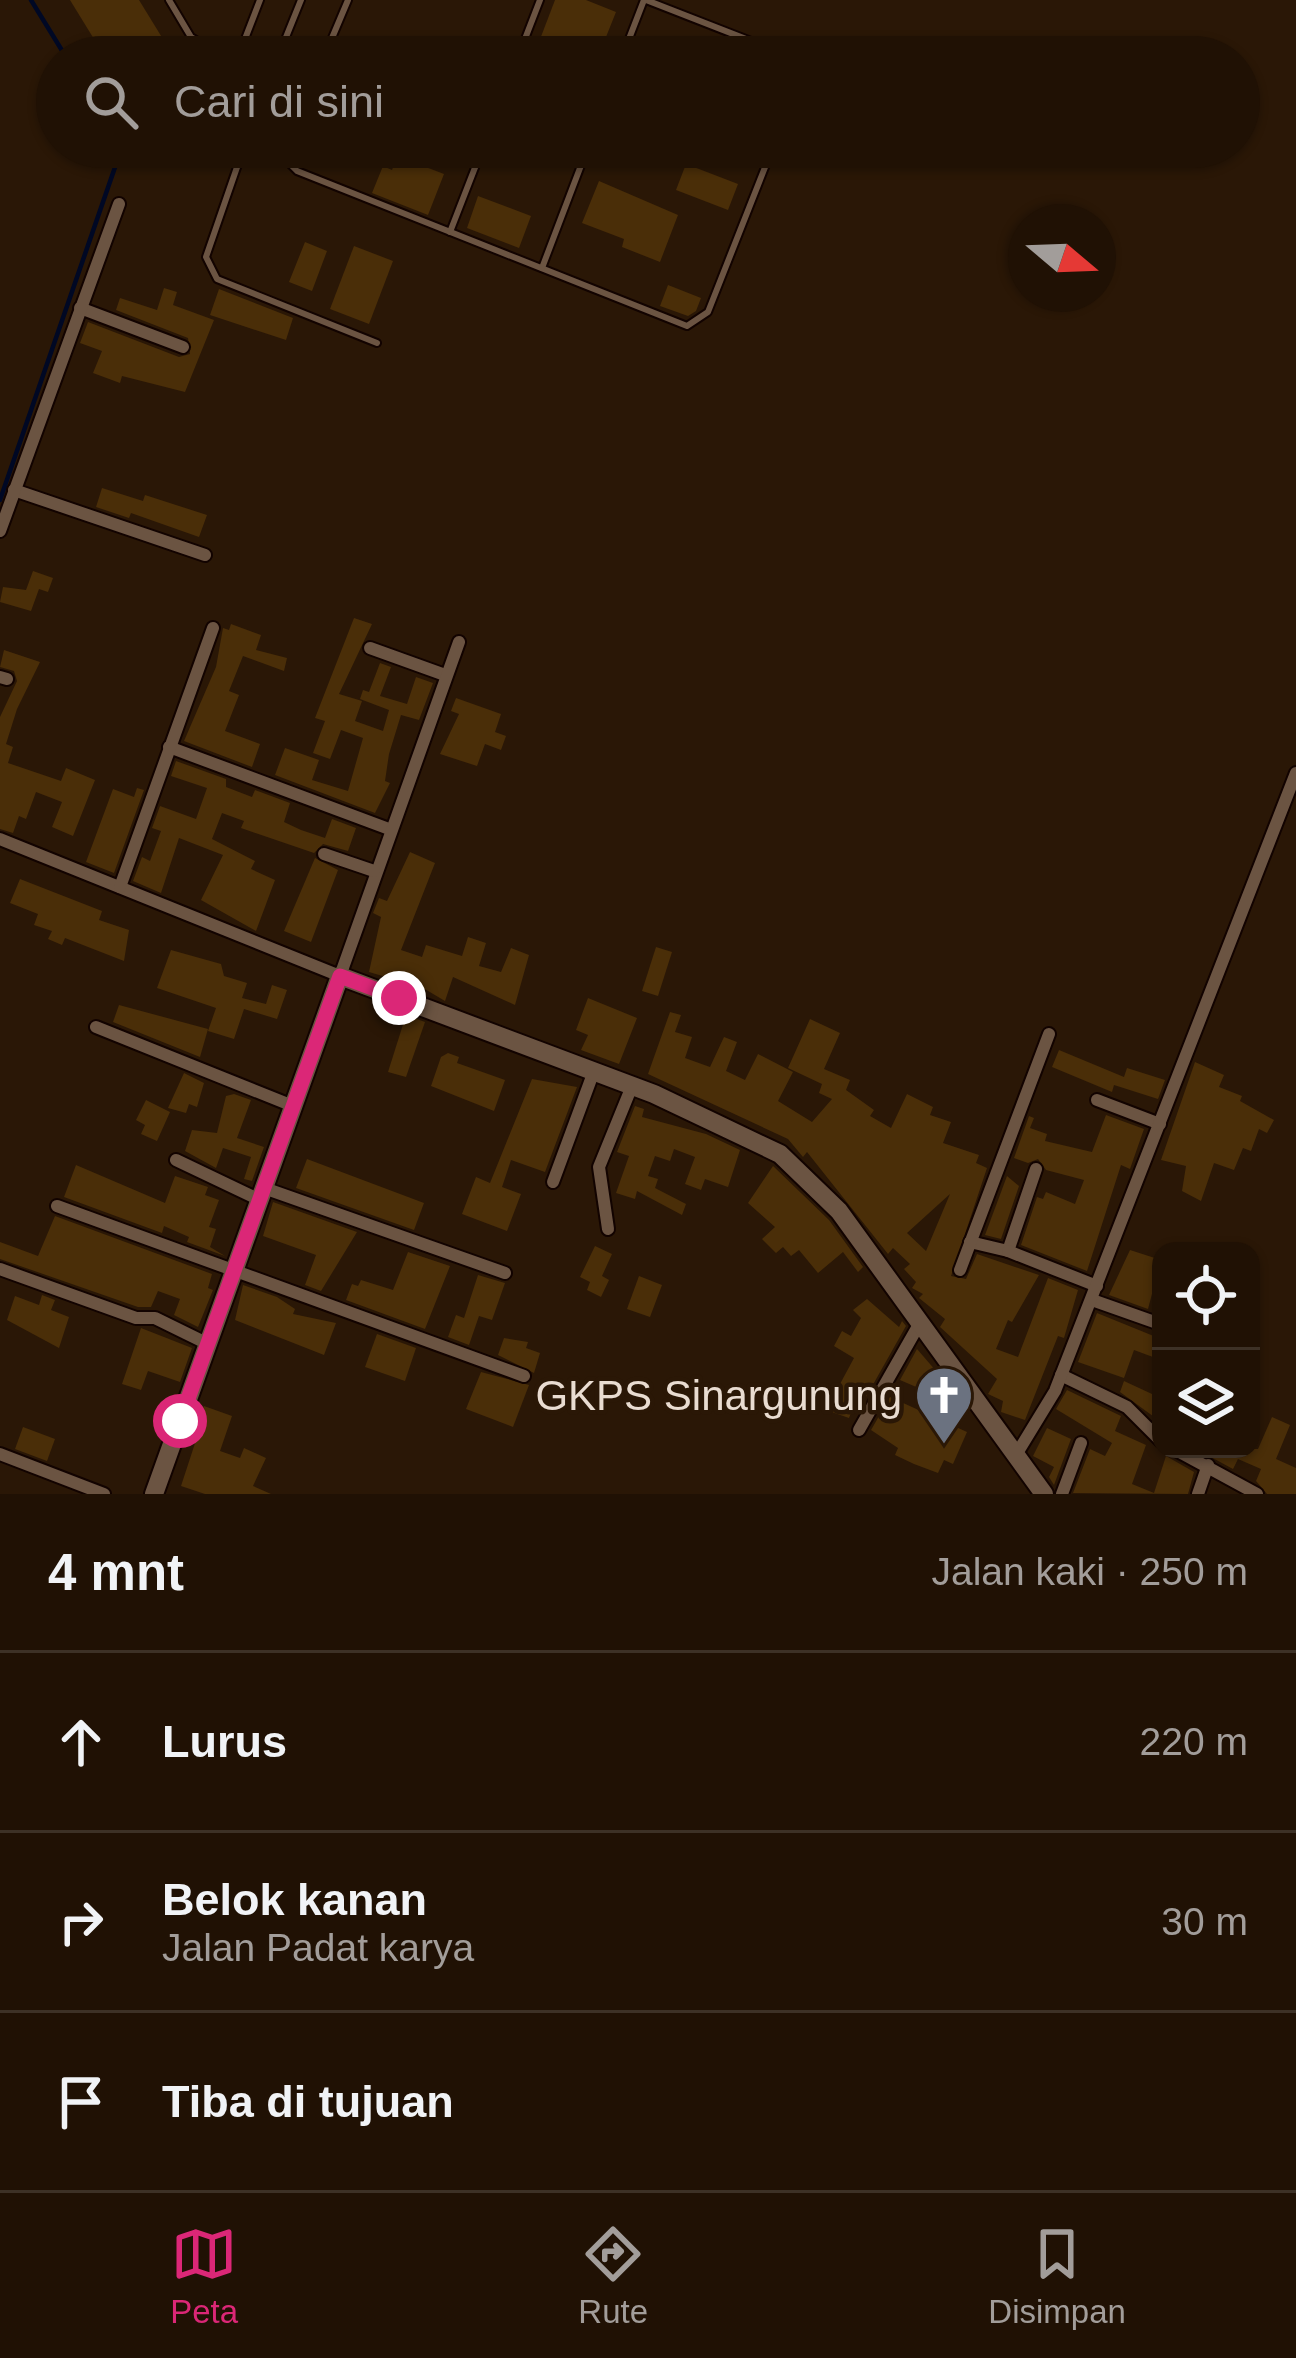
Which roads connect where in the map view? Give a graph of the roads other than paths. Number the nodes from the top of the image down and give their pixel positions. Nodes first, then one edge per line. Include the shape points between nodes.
1 (169, 0) edge
2 (260, 0) edge
3 (301, 0) edge
4 (348, 0) edge
5 (540, 0) edge
6 (645, 0) edge
7 (190, 36) edge
8 (246, 36) edge
9 (286, 36) edge
10 (333, 36) edge
11 (526, 36) edge
12 (630, 36) edge
13 (738, 36) edge
14 (237, 168) edge
15 (294, 168) edge
16 (475, 168) edge
17 (580, 168) edge
18 (764, 168) edge
19 (119, 204) dead end
20 (450, 232) junction
21 (542, 268) junction
22 (80, 308) junction
23 (377, 344) dead end
24 (183, 347) dead end
25 (14, 490) junction
26 (0, 531) edge
27 (205, 555) dead end
28 (213, 628) dead end
29 (459, 642) dead end
30 (370, 648) dead end
31 (445, 675) junction
32 (170, 747) junction
33 (1296, 772) edge
34 (389, 829) junction
35 (0, 839) edge
36 (324, 854) dead end
37 (374, 871) junction
38 (120, 887) junction
39 (340, 976) junction
40 (96, 1028) dead end
41 (1049, 1034) dead end
42 (594, 1071) junction
43 (632, 1086) junction
44 (1096, 1100) dead end
45 (293, 1106) junction
46 (1160, 1124) junction
47 (176, 1160) dead end
48 (1036, 1169) dead end
49 (553, 1181) dead end
50 (262, 1194) junction
51 (57, 1206) dead end
52 (608, 1229) dead end
53 (970, 1242) junction
54 (1007, 1251) junction
55 (0, 1269) edge
56 (960, 1270) dead end
57 (233, 1272) junction
58 (505, 1274) dead end
59 (1094, 1293) junction
60 (1152, 1320) edge
61 (921, 1321) junction
62 (208, 1344) junction
63 (1061, 1375) junction
64 (524, 1376) dead end
65 (859, 1430) dead end
66 (1152, 1432) edge
67 (1081, 1442) dead end
68 (0, 1454) edge
69 (1016, 1455) junction
70 (1193, 1458) edge
71 (1208, 1465) junction
72 (104, 1494) edge
73 (154, 1494) edge
74 (1044, 1494) edge
75 (1062, 1494) edge
76 (1198, 1494) edge
77 (1257, 1494) edge

1 - 7 lane
2 - 8 lane
3 - 9 lane
4 - 10 lane
5 - 11 lane
6 - 12 lane
6 - 13 lane
14 - 23 lane via 207,268
15 - 20 lane
16 - 20 lane
17 - 21 lane
18 - 21 lane via 700,321 687,326
19 - 22 street
20 - 21 lane
22 - 24 street
22 - 25 street
25 - 26 street
25 - 27 street
28 - 32 street
29 - 31 street
30 - 31 street
31 - 34 street
32 - 34 street
32 - 38 street
33 - 46 street
34 - 37 street
35 - 38 street
36 - 37 street
37 - 39 street
38 - 39 street
39 - 42 main road
39 - 45 main road
40 - 45 street
41 - 53 street
42 - 43 main road
42 - 49 street
43 - 52 street via 599,1167
43 - 61 main road via 747,1135 794,1165
44 - 46 street
45 - 50 main road
46 - 59 street
47 - 50 street
48 - 54 street
50 - 57 main road
50 - 58 street
51 - 57 street
53 - 54 street
53 - 56 street
54 - 59 street
55 - 62 street via 155,1318
57 - 62 main road
57 - 64 street
59 - 60 street
59 - 63 street
61 - 65 street
61 - 69 main road
62 - 73 main road
63 - 66 street via 1126,1407
63 - 69 street
67 - 75 street
68 - 72 street
69 - 74 main road
70 - 71 street
71 - 76 street
71 - 77 street

